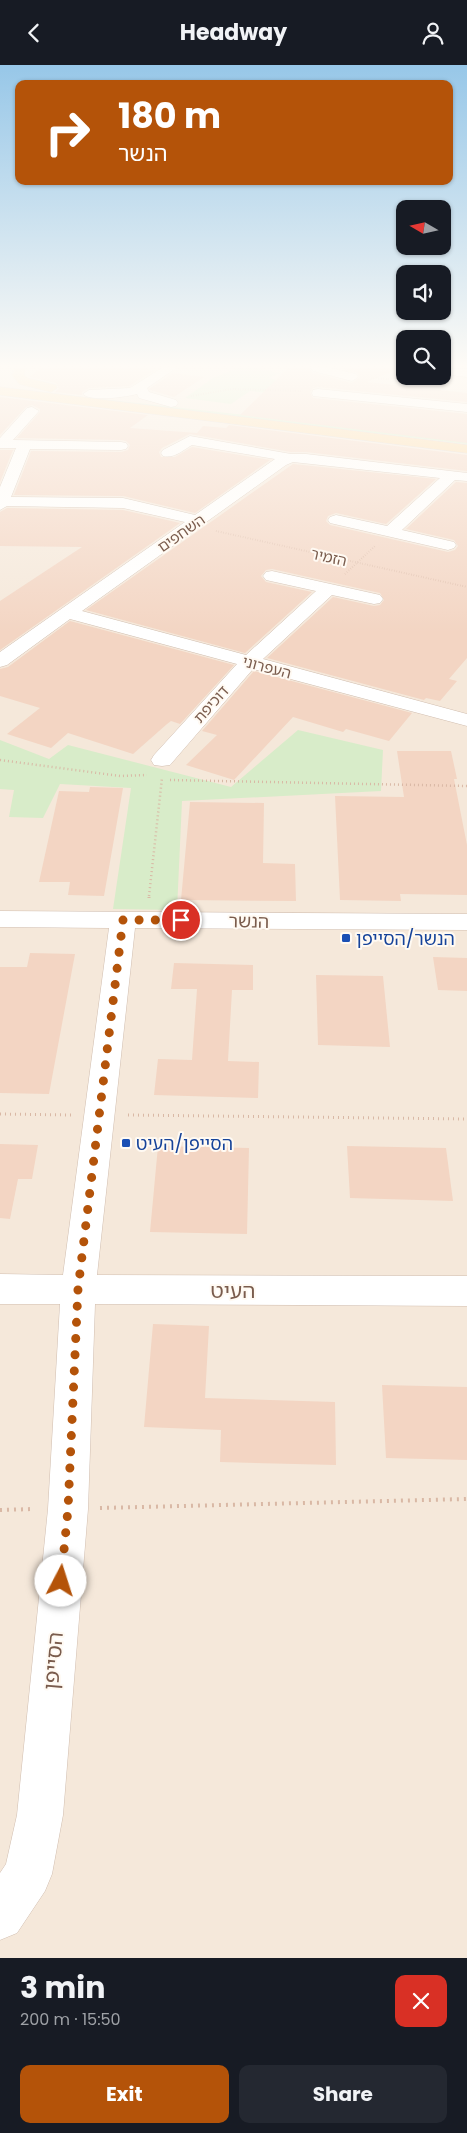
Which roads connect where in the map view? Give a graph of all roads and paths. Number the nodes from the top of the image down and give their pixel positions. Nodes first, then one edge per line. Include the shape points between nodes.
1 (21, 456) edge
2 (282, 456) edge
3 (291, 458) junction
4 (460, 476) edge
5 (1, 503) edge
6 (336, 520) dead end
7 (195, 523) junction
8 (390, 532) junction
9 (448, 545) dead end
10 (357, 563) junction
11 (272, 576) dead end
12 (467, 587) edge
13 (328, 589) junction
14 (374, 599) dead end
15 (67, 613) junction
16 (0, 661) edge
17 (249, 662) junction
18 (467, 720) edge
19 (0, 760) edge
20 (162, 767) junction
21 (162, 779) junction
22 (467, 786) edge
23 (0, 919) edge
24 (135, 920) junction
25 (467, 922) edge
26 (0, 1114) edge
27 (99, 1115) junction
28 (467, 1119) edge
29 (0, 1289) edge
30 (78, 1289) junction
31 (467, 1291) edge
32 (467, 1499) edge
33 (0, 1509) edge
34 (68, 1509) junction
35 (0, 1916) edge

1 - 5 street
2 - 3 street
3 - 4 street
3 - 7 street, השחפים
4 - 8 street
5 - 7 street via 123,503
6 - 8 street
7 - 10 path, הזמיר
7 - 15 street, השחפים
8 - 9 street
8 - 10 path
10 - 12 path, הזמיר
10 - 13 path
11 - 13 street
13 - 14 street
13 - 17 street, דוכיפת
15 - 16 street, השחפים
15 - 17 street, העפרוני
17 - 18 street, העפרוני
17 - 20 street, דוכיפת
19 - 20 path via 120,776
20 - 21 path
21 - 22 path
21 - 24 path
23 - 24 street, הנשר
24 - 25 street, הנשר
24 - 27 street, הסייפן
26 - 27 path
27 - 28 path
27 - 30 street, הסייפן
29 - 30 street, העיט
30 - 31 street, העיט
30 - 34 street, הסייפן
32 - 34 path
33 - 34 path
34 - 35 street, הסייפן via 40,1815 28,1875

